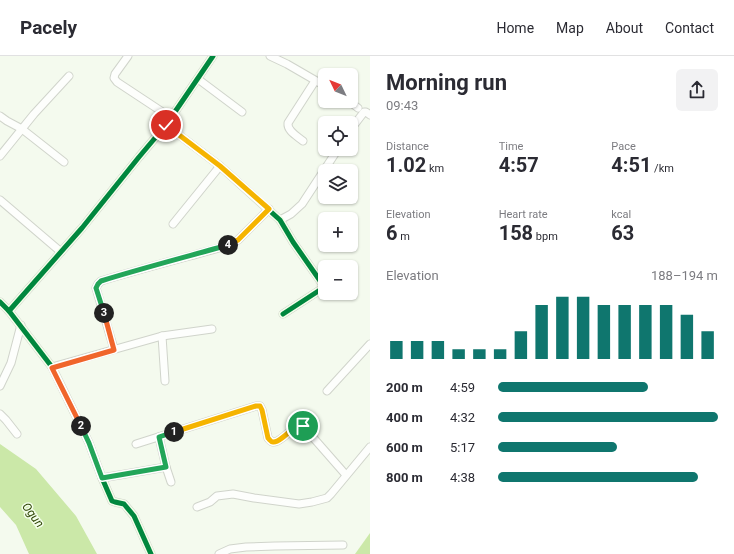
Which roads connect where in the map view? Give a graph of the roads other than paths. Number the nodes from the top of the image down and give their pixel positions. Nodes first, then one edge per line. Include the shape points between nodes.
1 (128, 56) edge
2 (213, 56) edge
3 (270, 56) edge
4 (68, 76) dead end
5 (198, 79) junction
6 (315, 81) junction
7 (318, 82) edge
8 (242, 112) dead end
9 (370, 115) edge
10 (0, 116) edge
11 (170, 117) junction
12 (358, 120) edge
13 (166, 125) junction
14 (22, 129) junction
15 (303, 141) dead end
16 (0, 156) edge
17 (333, 156) edge
18 (64, 162) dead end
19 (220, 166) junction
20 (0, 200) edge
21 (269, 209) junction
22 (280, 220) junction
23 (173, 224) dead end
24 (61, 252) junction
25 (0, 302) edge
26 (9, 310) junction
27 (283, 314) dead end
28 (21, 325) junction
29 (212, 329) dead end
30 (162, 336) junction
31 (370, 344) edge
32 (114, 350) junction
33 (52, 368) junction
34 (165, 380) dead end
35 (0, 386) edge
36 (327, 391) dead end
37 (0, 414) edge
38 (17, 434) dead end
39 (159, 437) junction
40 (136, 444) dead end
41 (370, 447) edge
42 (166, 467) junction
43 (346, 475) junction
44 (102, 478) junction
45 (171, 482) dead end
46 (197, 507) dead end
47 (343, 545) dead end
48 (151, 554) edge
49 (219, 554) edge

1 - 11 street via 114,78
2 - 5 street
3 - 6 street
4 - 14 street
5 - 8 street
5 - 11 street
6 - 7 street
6 - 15 street via 288,122 289,130
9 - 12 street via 364,112
10 - 14 street
11 - 13 street
13 - 19 street
13 - 24 street
14 - 16 street
14 - 18 street
17 - 22 street via 302,204
19 - 21 street
19 - 23 street
20 - 24 street
21 - 22 street
21 - 32 street via 230,245 101,281 96,288
22 - 27 street via 323,285 323,288
24 - 26 street
25 - 26 street
26 - 28 street
28 - 33 street
28 - 35 street via 11,363
29 - 30 street
30 - 32 street
30 - 34 street
31 - 36 street
32 - 33 street
33 - 44 street via 89,443
37 - 38 street
39 - 40 street
39 - 42 street
39 - 43 street via 260,406 271,442 278,441 300,424
41 - 43 street
42 - 44 street
42 - 45 street
43 - 46 street via 327,498 312,502 300,504 233,494 217,496
44 - 48 street via 112,501 124,504 134,516
47 - 49 street via 246,547

